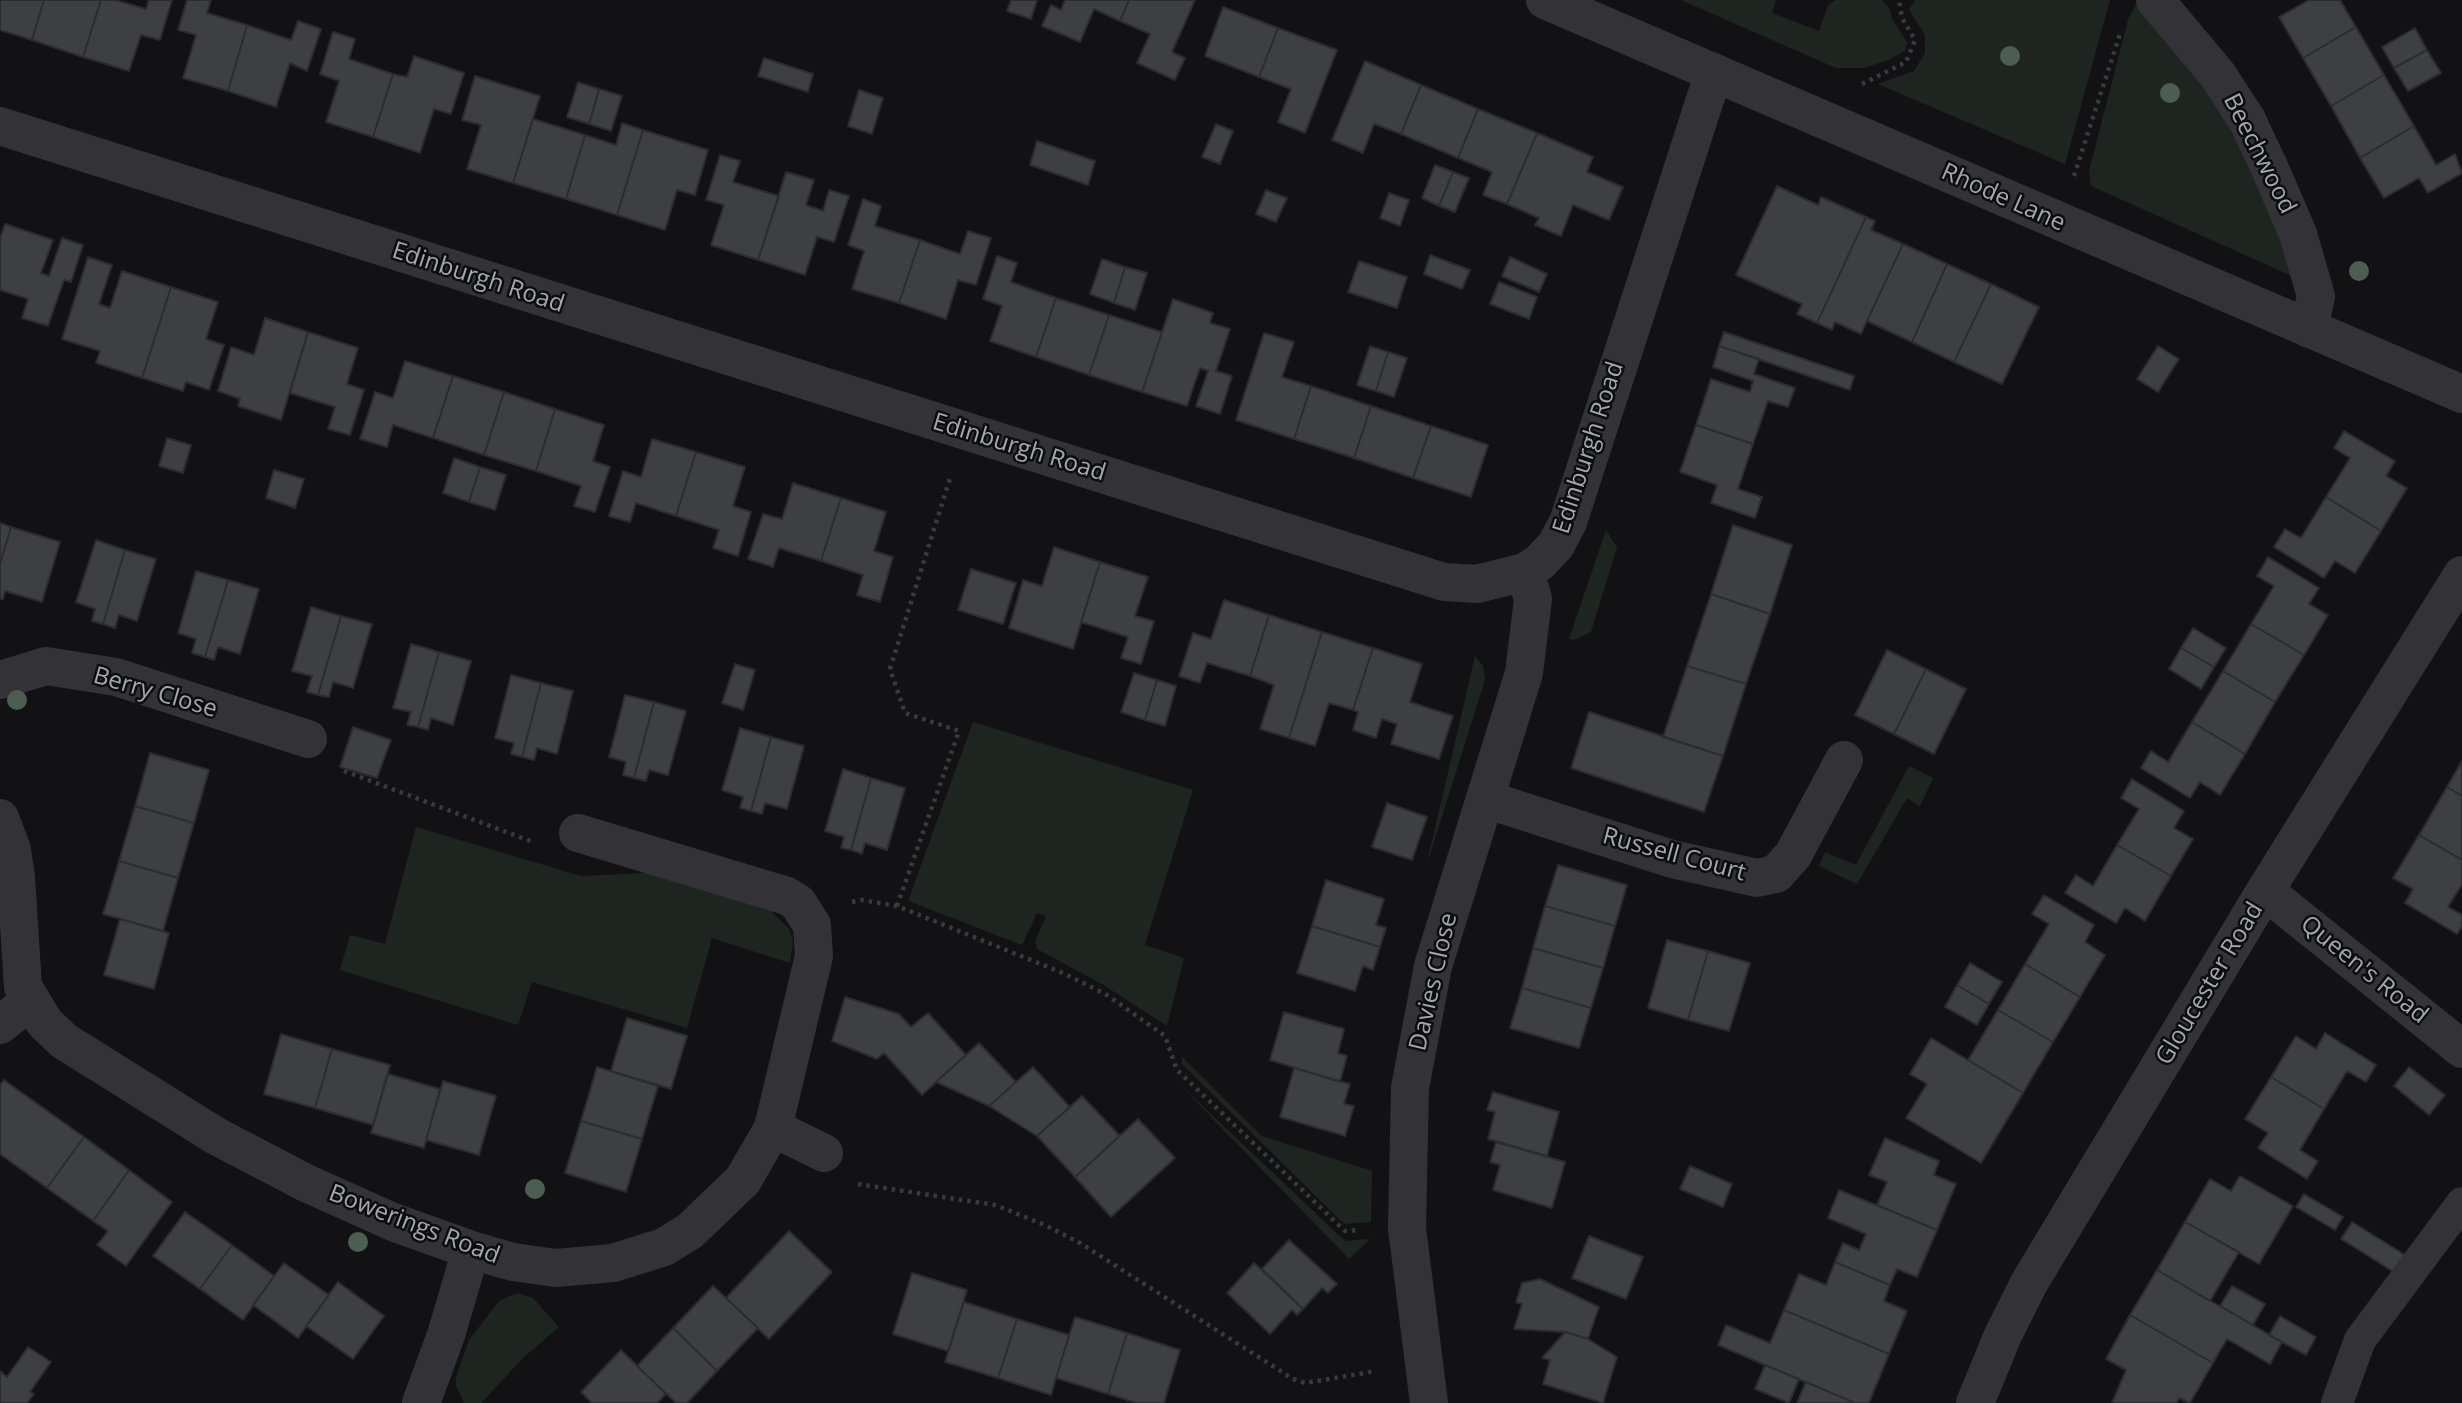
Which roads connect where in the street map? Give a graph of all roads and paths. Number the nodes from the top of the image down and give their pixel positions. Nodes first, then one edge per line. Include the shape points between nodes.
1 (1545, 0) edge
2 (1899, 0) edge
3 (2155, 0) edge
4 (2123, 26) dead end
5 (1714, 72) junction
6 (1864, 82) dead end
7 (0, 126) edge
8 (2059, 223) junction
9 (2309, 329) junction
10 (2462, 394) edge
11 (965, 431) junction
12 (1525, 572) junction
13 (2462, 575) edge
14 (0, 680) edge
15 (308, 739) dead end
16 (1844, 760) dead end
17 (337, 768) dead end
18 (1485, 799) junction
19 (0, 818) edge
20 (578, 833) joint
21 (2265, 891) junction
22 (897, 906) junction
23 (812, 925) junction
24 (30, 1001) junction
25 (0, 1025) edge
26 (2459, 1041) edge
27 (773, 1128) junction
28 (824, 1153) joint
29 (2462, 1203) edge
30 (1407, 1228) junction
31 (471, 1250) junction
32 (1422, 1363) junction
33 (421, 1403) edge
34 (1429, 1403) edge
35 (1975, 1403) edge
36 (2337, 1403) edge

1 - 5 street, Rhode Lane
2 - 6 path via 1902,18 1916,40 1906,62
3 - 9 street, Beechwood via 2217,74 2247,120 2270,169 2298,234 2316,296
4 - 8 path
5 - 8 street, Rhode Lane
5 - 12 street, Edinburgh Road via 1568,522 1556,545
7 - 11 street, Edinburgh Road
8 - 9 street, Rhode Lane
9 - 10 street, Rhode Lane
11 - 12 street, Edinburgh Road via 1444,582 1478,584
11 - 22 path via 890,669 905,713 959,731
12 - 18 street, Davies Close via 1533,598 1524,673
13 - 21 street, Gloucester Road
14 - 15 street, Berry Close via 46,666 116,677
16 - 18 street, Russell Court via 1793,855 1776,874 1757,878 1672,859
17 - 20 path via 570,856
18 - 30 street, Davies Close via 1433,966 1419,1033 1410,1088
19 - 24 street, Bowerings Road via 12,850 20,970
20 - 23 street via 787,896 798,903
21 - 26 street, Queen's Road
21 - 35 street, Gloucester Road via 2029,1283
22 - 23 path via 862,900
22 - 30 path via 1107,995 1165,1036 1177,1070 1345,1231
23 - 27 street, Bowerings Road via 811,976
24 - 25 street
24 - 31 street, Bowerings Road via 64,1041 216,1136 393,1222
27 - 28 street
27 - 31 street, Bowerings Road via 743,1180 690,1231 664,1247 613,1263 556,1268
28 - 32 path via 839,1182 995,1205 1045,1226 1080,1243 1293,1379 1305,1383
29 - 36 lane via 2360,1340
30 - 32 street, Davies Close
31 - 33 street
32 - 34 street, Davies Close

